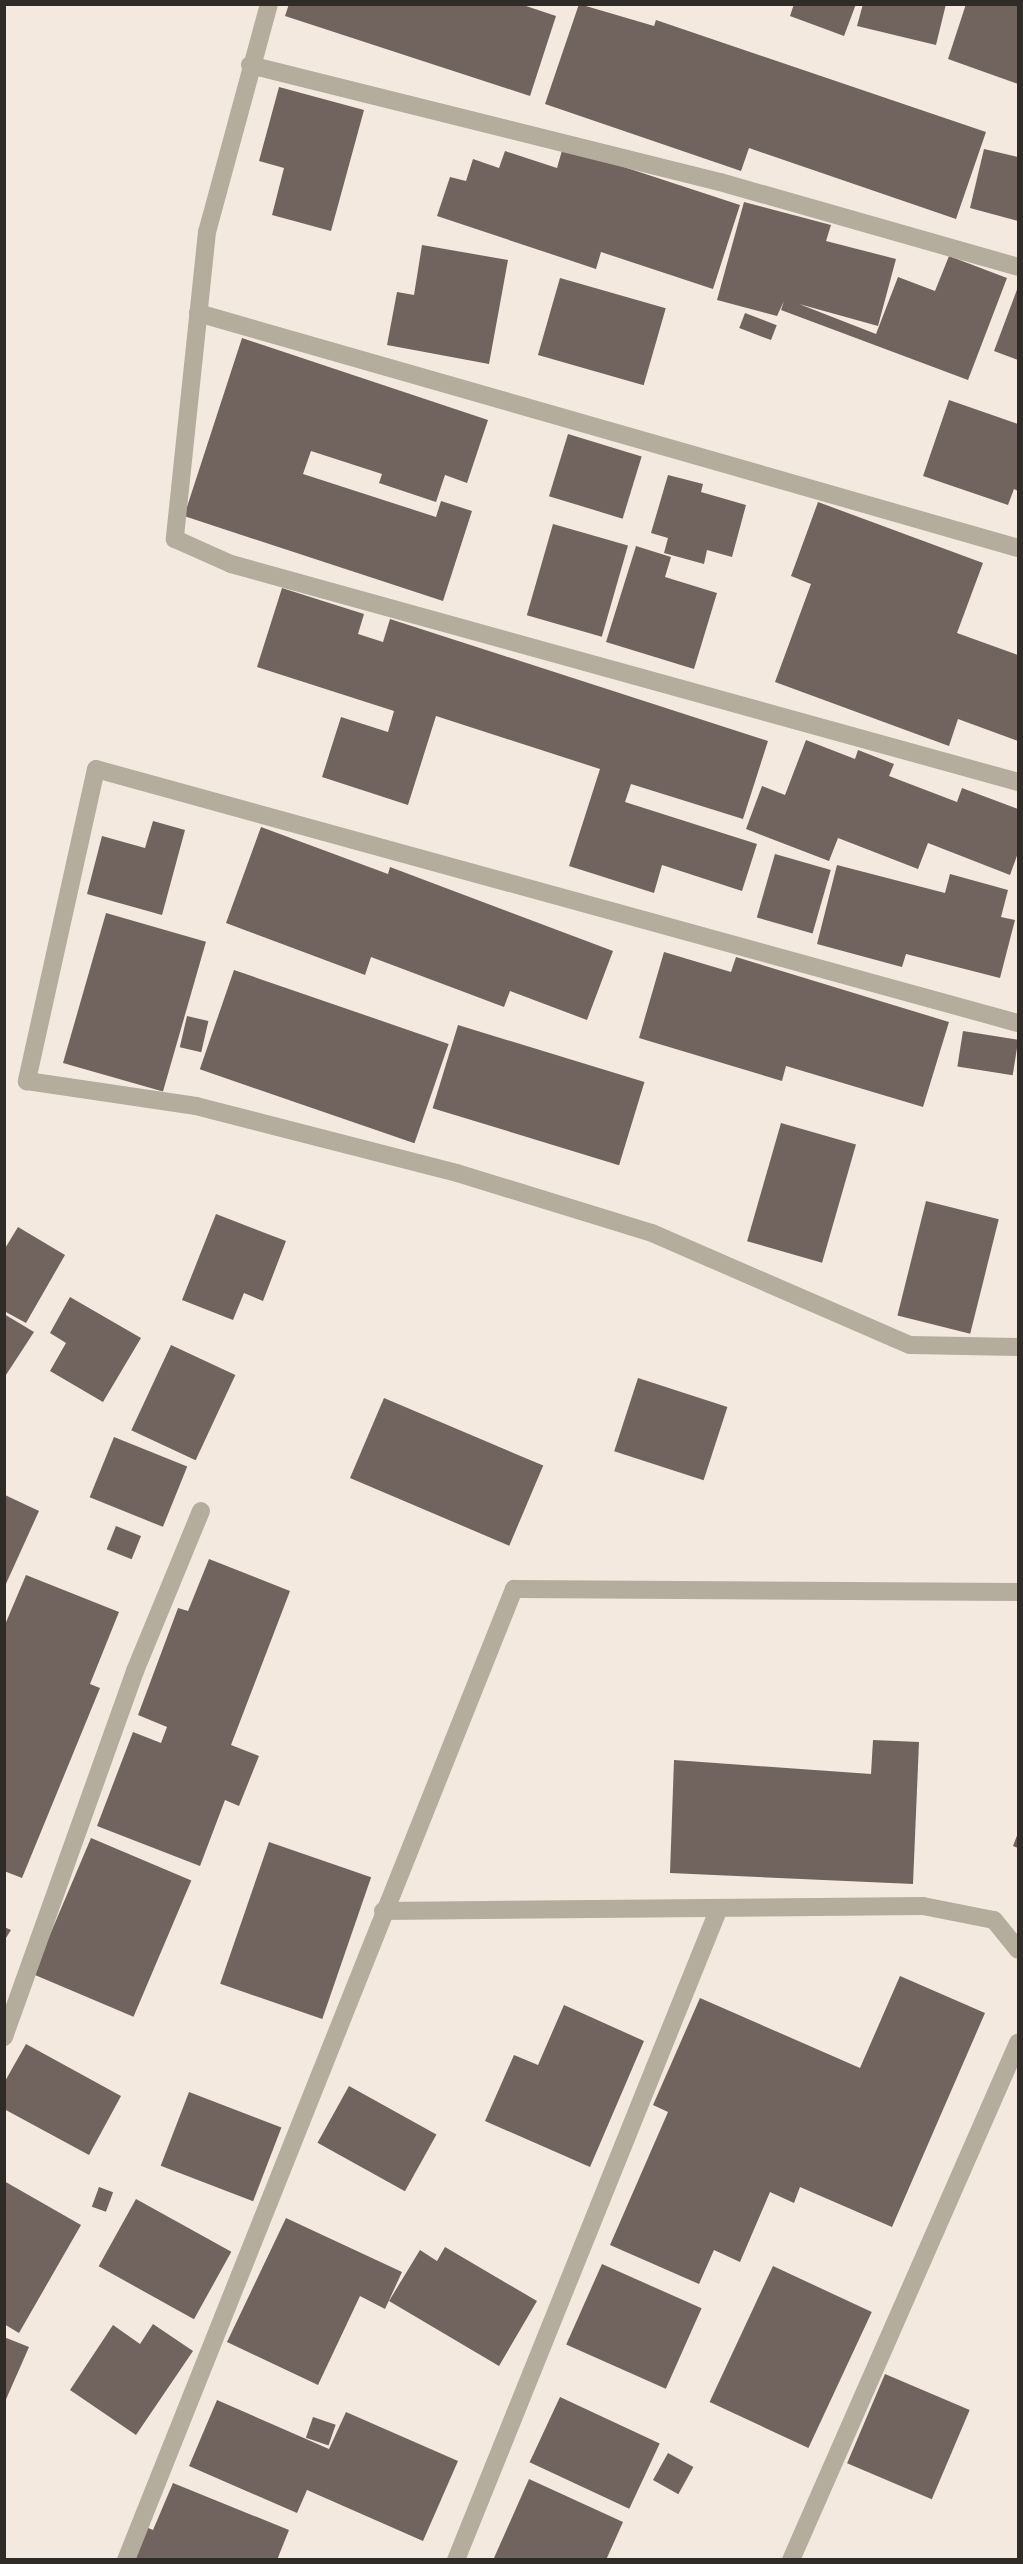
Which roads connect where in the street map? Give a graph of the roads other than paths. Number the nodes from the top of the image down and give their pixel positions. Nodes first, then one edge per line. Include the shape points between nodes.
1 (269, 4) edge
2 (250, 65) junction
3 (1018, 267) edge
4 (198, 312) junction
5 (1018, 548) edge
6 (1018, 782) edge
7 (1018, 1023) edge
8 (1018, 1347) edge
9 (201, 1511) dead end
10 (1018, 1592) edge
11 (719, 1908) junction
12 (383, 1911) junction
13 (1018, 1950) edge
14 (4, 2037) edge
15 (1018, 2043) edge
16 (126, 2559) edge
17 (456, 2559) edge
18 (791, 2559) edge

1 - 2 street
2 - 3 street via 720,182
2 - 4 street via 207,232
4 - 5 street
4 - 6 street via 175,539 231,564
7 - 8 street via 96,769 27,1081 196,1106 457,1173 652,1233 910,1345
9 - 14 street via 135,1671
10 - 12 street via 514,1589
11 - 12 street
11 - 13 street via 923,1906 994,1920
11 - 17 street
12 - 16 street
15 - 18 street

